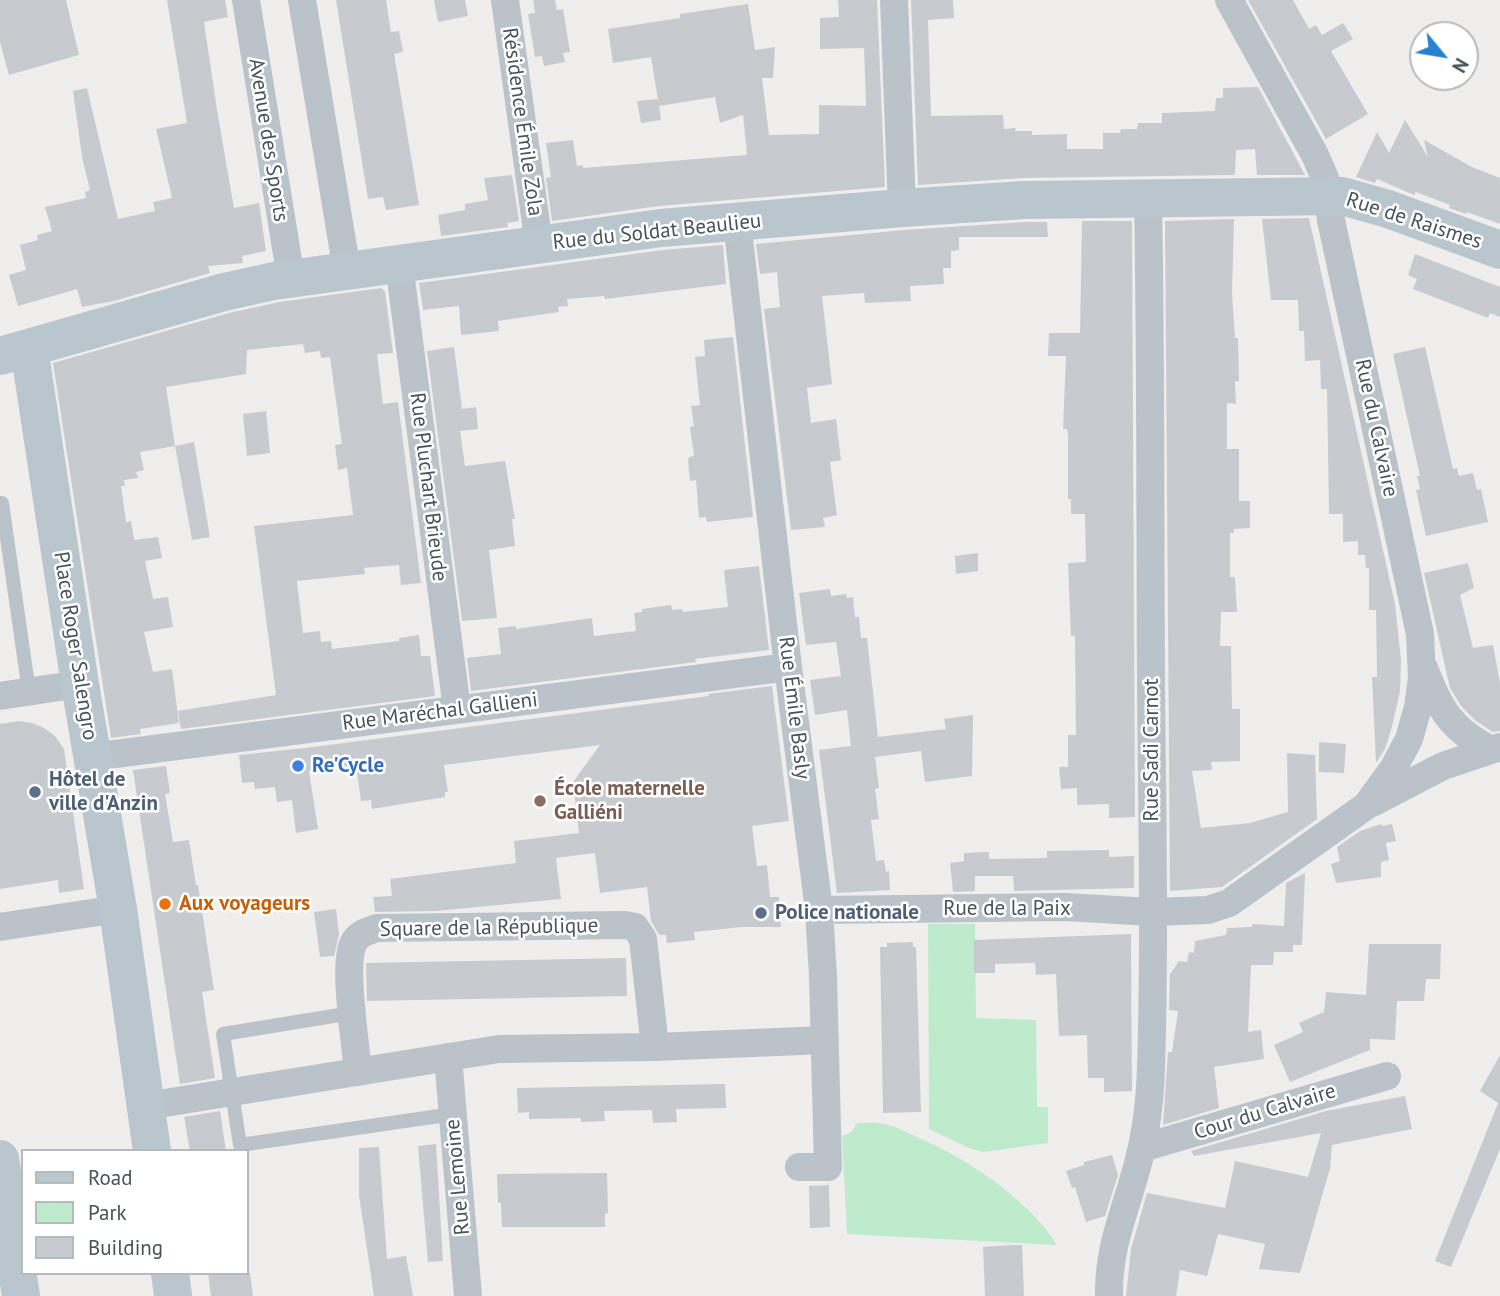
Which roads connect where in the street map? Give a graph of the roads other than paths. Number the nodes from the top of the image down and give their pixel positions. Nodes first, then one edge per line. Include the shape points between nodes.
1 (246, 0) edge
2 (302, 0) edge
3 (505, 0) edge
4 (894, 0) edge
5 (1229, 0) edge
6 (1327, 195) junction
7 (1148, 198) junction
8 (902, 208) junction
9 (737, 222) junction
10 (539, 245) junction
11 (1500, 250) edge
12 (399, 264) junction
13 (347, 271) junction
14 (291, 279) junction
15 (15, 352) edge
16 (0, 503) edge
17 (1422, 662) junction
18 (788, 667) junction
19 (80, 684) junction
20 (29, 692) junction
21 (0, 696) edge
22 (457, 709) junction
23 (1495, 748) edge
24 (92, 757) junction
25 (1366, 806) junction
26 (118, 909) junction
27 (819, 910) junction
28 (1152, 912) junction
29 (0, 928) edge
30 (352, 1013) junction
31 (825, 1040) junction
32 (655, 1047) junction
33 (448, 1058) junction
34 (358, 1072) junction
35 (1387, 1076) dead end
36 (233, 1092) junction
37 (146, 1106) junction
38 (453, 1114) junction
39 (1142, 1148) junction
40 (152, 1149) edge
41 (0, 1159) edge
42 (799, 1167) dead end
43 (170, 1275) edge
44 (21, 1296) edge
45 (173, 1296) edge
46 (468, 1296) edge
47 (1109, 1296) edge

1 - 14 street, Avenue des Sports
2 - 13 street
3 - 10 street, Résidence Émile Zola
4 - 8 street
5 - 6 street, Rue du Calvaire via 1315,155
6 - 7 street, Rue du Soldat Beaulieu
6 - 11 street, Rue de Raismes via 1368,202
6 - 17 street, Rue du Calvaire via 1417,617
7 - 8 street, Rue du Soldat Beaulieu
7 - 28 street, Rue Sadi Carnot
8 - 9 street, Rue du Soldat Beaulieu
9 - 10 street, Rue du Soldat Beaulieu
9 - 18 street, Rue Émile Basly
10 - 12 street, Rue du Soldat Beaulieu
12 - 13 street, Rue du Soldat Beaulieu
12 - 22 street, Rue Pluchart Brieude
13 - 14 street, Rue du Soldat Beaulieu
14 - 15 street, Rue du Soldat Beaulieu via 224,292
15 - 19 street, Place Roger Salengro
16 - 20 lane
17 - 23 street, Rue du Calvaire via 1450,721 1466,736
17 - 25 street, Rue du Calvaire via 1418,707 1409,739
18 - 22 street, Rue Maréchal Gallieni
18 - 27 street, Rue Émile Basly
19 - 20 street
19 - 24 street, Place Roger Salengro
20 - 21 street
22 - 24 street, Rue Maréchal Gallieni
23 - 25 street via 1443,766
24 - 26 street, Place Roger Salengro
25 - 28 street, Rue du Calvaire via 1229,903 1208,910
26 - 29 street
26 - 37 street, Place Roger Salengro
27 - 28 street, Rue de la Paix via 1065,907
27 - 31 street, Rue Émile Basly
28 - 39 street, Rue Sadi Carnot via 1151,1068
30 - 32 street, Square de la République via 351,952 367,931 625,925 639,929 643,939
30 - 34 street, Square de la République
30 - 36 lane via 223,1034
31 - 32 street
31 - 42 street, Rue Émile Basly via 828,1167
32 - 33 street via 499,1049
33 - 34 street
33 - 38 street, Rue Lemoine
34 - 36 street
35 - 39 street, Cour du Calvaire
36 - 37 street
36 - 38 lane via 240,1145
37 - 40 street, Place Roger Salengro
38 - 46 street, Rue Lemoine
39 - 47 street, Rue Sadi Carnot via 1113,1243
41 - 44 street
43 - 45 street

